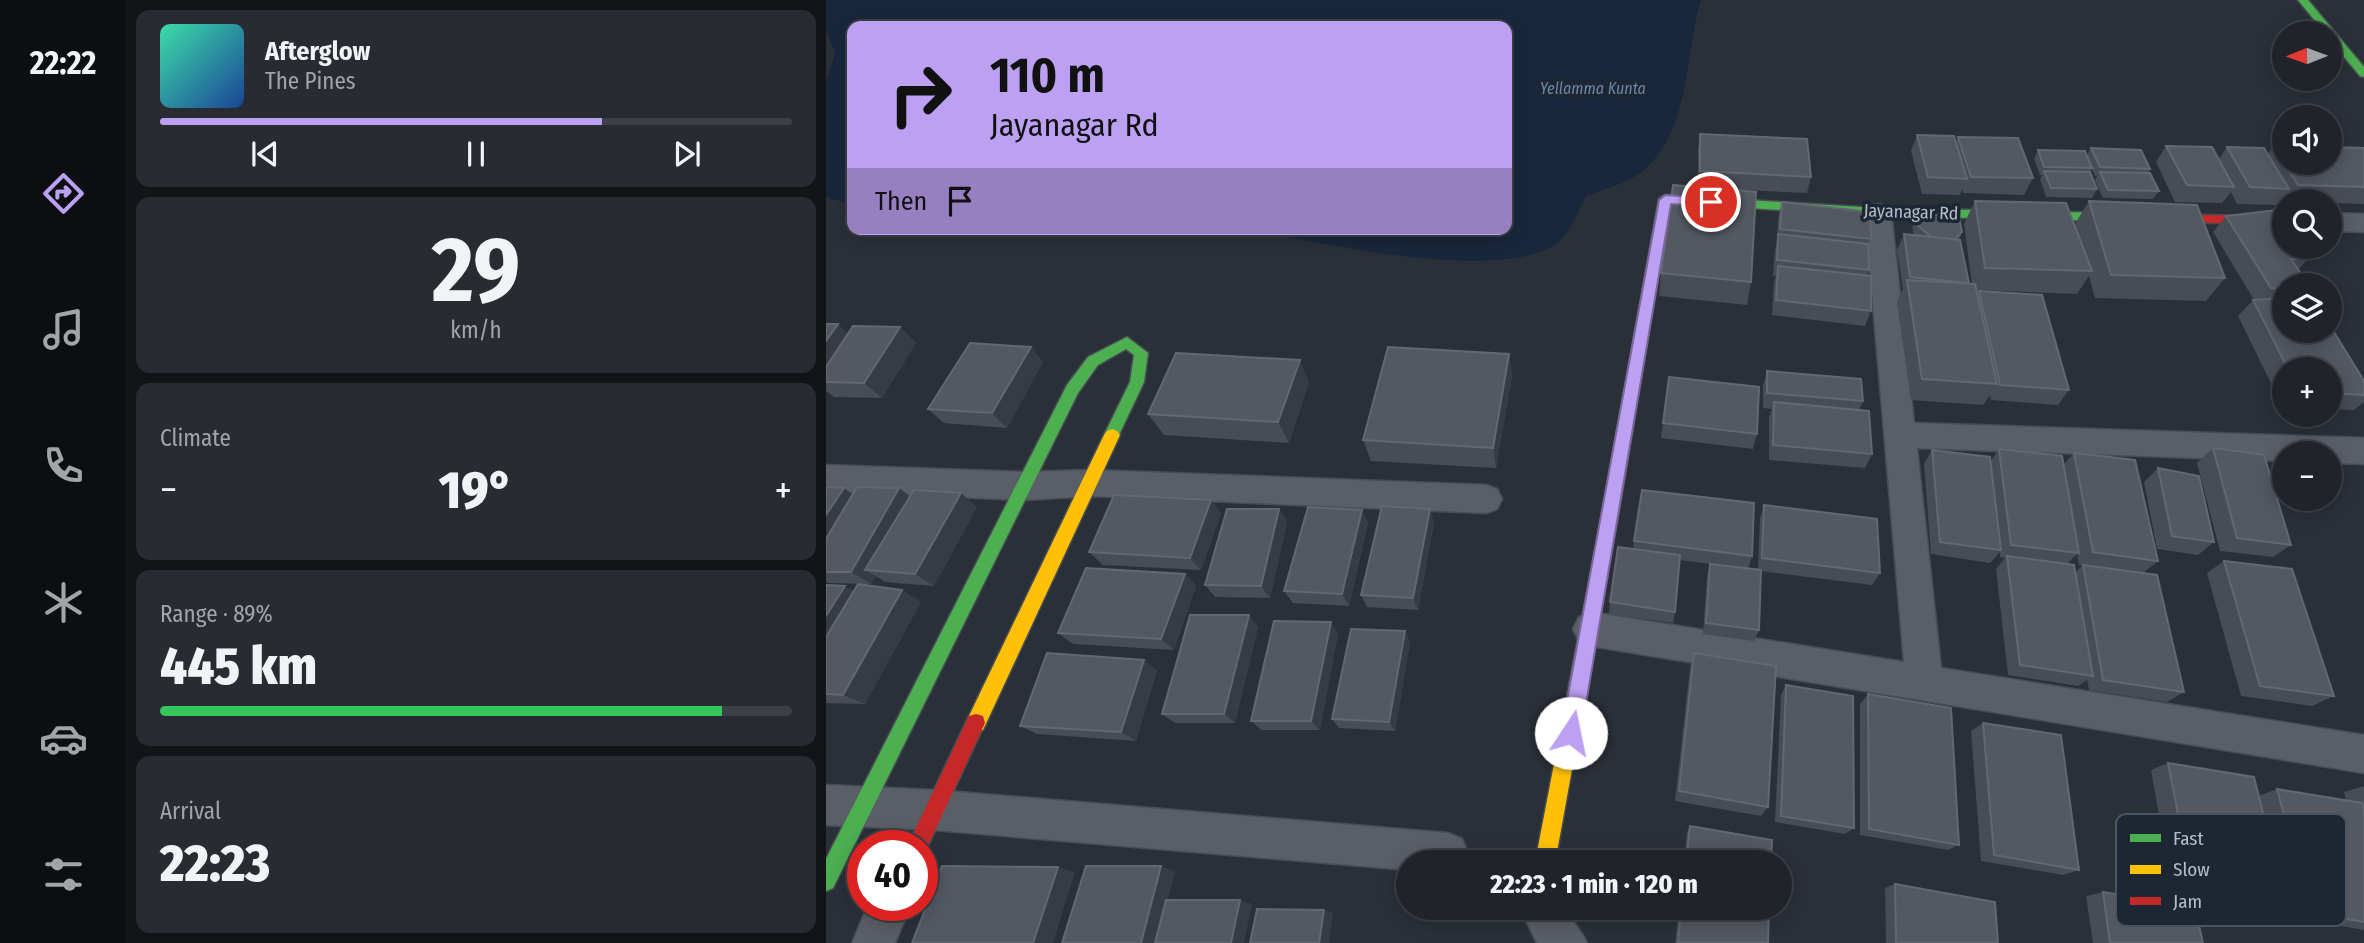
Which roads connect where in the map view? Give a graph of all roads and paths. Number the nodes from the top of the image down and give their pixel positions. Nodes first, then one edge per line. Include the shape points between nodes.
1 (2303, 0) edge
2 (2364, 74) edge
3 (1878, 212) junction
4 (2272, 221) edge
5 (2342, 222) edge
6 (2364, 223) edge
7 (1900, 435) junction
8 (2364, 452) edge
9 (826, 478) edge
10 (1090, 483) junction
11 (1024, 486) junction
12 (1486, 499) dead end
13 (1591, 629) junction
14 (1924, 683) junction
15 (2364, 754) edge
16 (845, 806) edge
17 (926, 828) edge
18 (1548, 850) edge
19 (1396, 851) edge
20 (826, 881) edge
21 (1547, 920) edge
22 (883, 921) edge
23 (873, 943) edge
24 (1566, 943) edge

1 - 2 street
3 - 4 street, Jayanagar Rd
3 - 7 street
3 - 13 street, Jayanagar Rd via 1665,200
5 - 6 street
7 - 8 street
7 - 14 street
9 - 11 street
10 - 11 street
10 - 11 street via 1137,382 1141,353 1127,342 1093,361 1072,389
10 - 12 street
10 - 17 street
11 - 16 street
13 - 14 street
13 - 18 street
14 - 15 street
16 - 17 street
16 - 20 street
17 - 19 street
21 - 24 street
22 - 23 street

